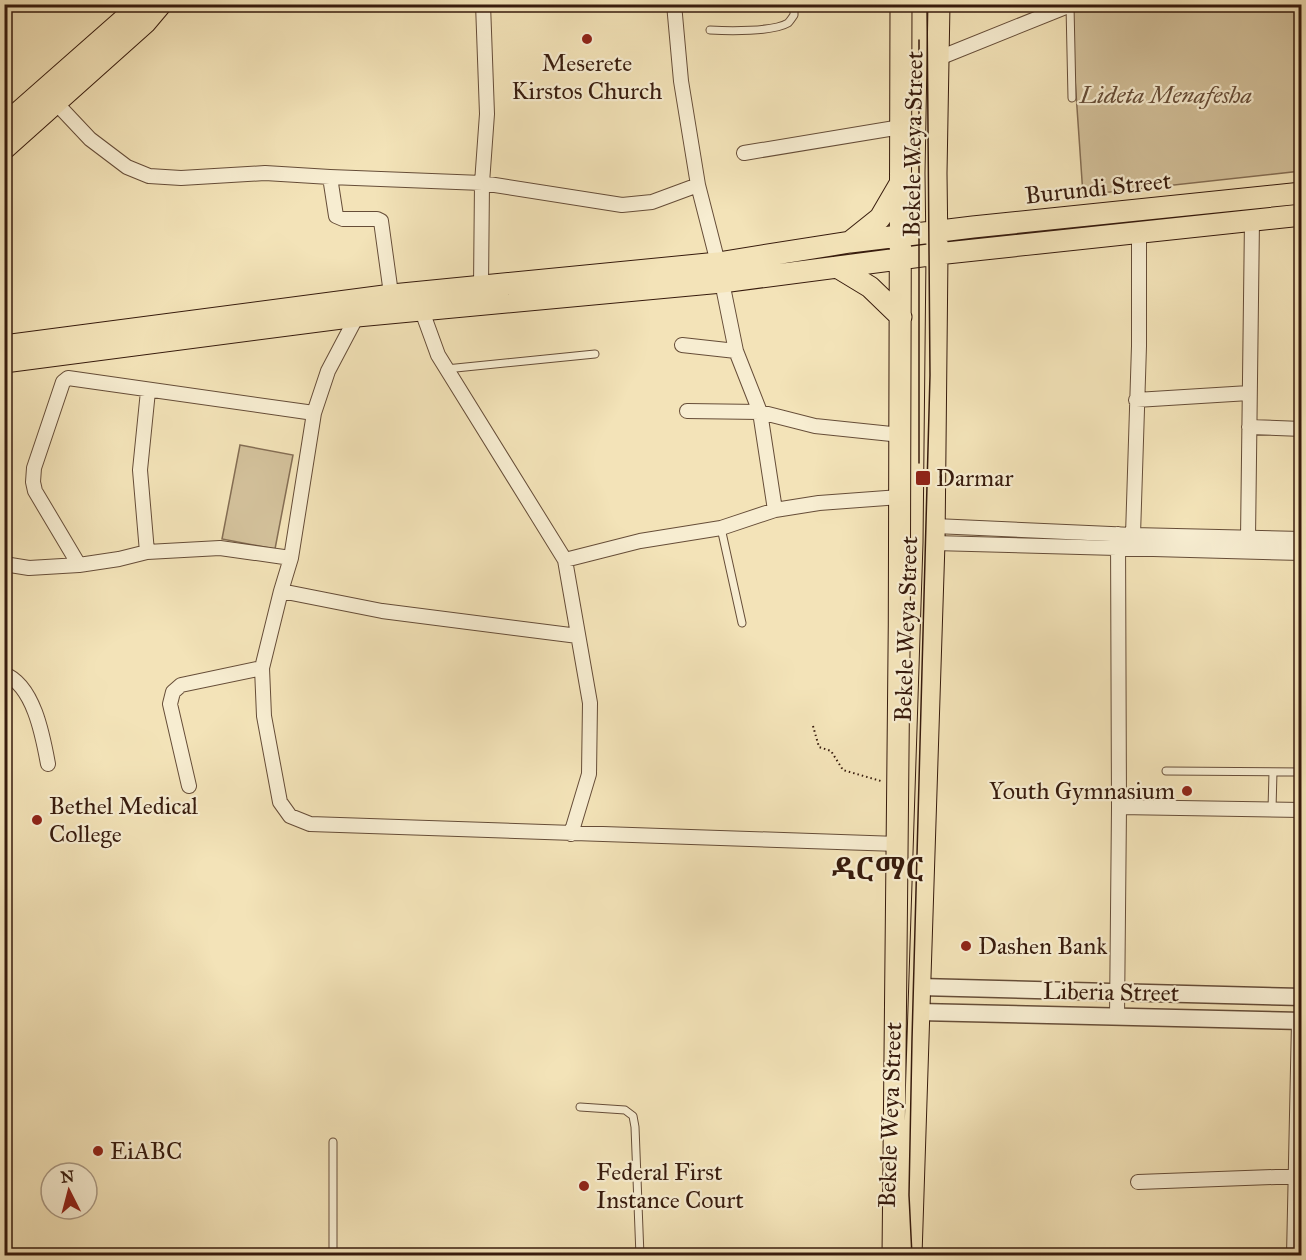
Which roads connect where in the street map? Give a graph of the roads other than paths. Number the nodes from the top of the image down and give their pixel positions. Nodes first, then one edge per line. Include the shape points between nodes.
1 (138, 4) edge
2 (161, 4) edge
3 (483, 4) edge
4 (674, 4) edge
5 (794, 4) edge
6 (901, 4) edge
7 (939, 4) edge
8 (1071, 5) edge
9 (710, 30) dead end
10 (939, 58) junction
11 (1072, 98) dead end
12 (57, 104) junction
13 (4, 125) edge
14 (901, 126) junction
15 (4, 149) edge
16 (744, 153) dead end
17 (330, 177) junction
18 (901, 180) junction
19 (482, 183) junction
20 (698, 185) junction
21 (1302, 193) edge
22 (1302, 214) edge
23 (1252, 220) junction
24 (937, 232) junction
25 (1139, 234) junction
26 (901, 236) junction
27 (850, 242) junction
28 (937, 254) junction
29 (902, 259) junction
30 (837, 267) junction
31 (720, 272) junction
32 (481, 286) junction
33 (393, 304) junction
34 (356, 308) junction
35 (422, 311) junction
36 (901, 317) junction
37 (682, 345) dead end
38 (4, 346) edge
39 (736, 351) junction
40 (595, 354) dead end
41 (4, 362) edge
42 (447, 369) junction
43 (148, 391) junction
44 (1249, 393) junction
45 (1136, 400) junction
46 (687, 411) dead end
47 (760, 412) junction
48 (314, 413) junction
49 (1249, 427) junction
50 (1302, 429) edge
51 (901, 435) junction
52 (900, 497) junction
53 (775, 510) junction
54 (721, 528) junction
55 (934, 534) junction
56 (1118, 534) junction
57 (1133, 535) junction
58 (1248, 538) junction
59 (1302, 539) edge
60 (1118, 548) junction
61 (147, 552) junction
62 (1302, 553) edge
63 (291, 558) junction
64 (565, 560) junction
65 (4, 564) edge
66 (79, 565) junction
67 (281, 591) junction
68 (742, 623) dead end
69 (578, 636) junction
70 (262, 668) junction
71 (4, 674) edge
72 (48, 764) dead end
73 (1166, 771) dead end
74 (1273, 772) junction
75 (1302, 772) edge
76 (189, 786) dead end
77 (1119, 807) junction
78 (1272, 809) junction
79 (1302, 810) edge
80 (571, 834) junction
81 (898, 844) junction
82 (898, 885) junction
83 (920, 987) junction
84 (1116, 993) junction
85 (1302, 998) edge
86 (1117, 1017) junction
87 (918, 1021) junction
88 (1300, 1021) edge
89 (580, 1107) dead end
90 (333, 1142) dead end
91 (1298, 1176) edge
92 (1138, 1182) dead end
93 (333, 1256) edge
94 (640, 1256) edge
95 (881, 1256) edge
96 (893, 1256) edge
97 (910, 1256) edge
98 (925, 1256) edge
99 (1294, 1256) edge

1 - 13 main road
2 - 12 main road
3 - 19 street via 487,114
4 - 20 street via 681,81
5 - 9 lane via 794,15 788,23 736,31
6 - 14 main road, Bekele Weya Street
7 - 10 main road, Bekele Weya Street
8 - 10 street
8 - 11 lane
10 - 24 main road, Bekele Weya Street
12 - 15 main road
12 - 17 street via 90,139 127,167 149,176 265,173
14 - 16 street
14 - 18 main road, Bekele Weya Street
17 - 19 street
17 - 33 street via 336,216 381,221
18 - 26 main road, Bekele Weya Street
18 - 27 main road via 880,218
19 - 20 street via 622,205 652,202
19 - 32 street
20 - 31 street
21 - 24 main road, Burundi Street
22 - 23 main road, Burundi Street
23 - 25 main road, Burundi Street
23 - 44 street
24 - 26 main road, Burundi Street
24 - 28 main road, Bekele Weya Street
25 - 28 main road, Burundi Street
25 - 45 street
26 - 27 main road, Burundi Street
26 - 29 main road, Bekele Weya Street
27 - 31 main road, Burundi Street
28 - 29 main road, Burundi Street
28 - 55 main road, Bekele Weya Street
29 - 30 main road, Burundi Street
29 - 36 main road, Bekele Weya Street
30 - 31 main road, Burundi Street
30 - 36 main road via 870,287
31 - 32 main road
31 - 35 main road
31 - 39 street
32 - 33 main road
33 - 34 main road
33 - 35 main road
34 - 38 main road
34 - 41 main road
34 - 48 street
35 - 42 street
36 - 51 main road, Bekele Weya Street
37 - 39 street
39 - 47 street
40 - 42 lane
42 - 64 street
43 - 48 street
43 - 61 street via 140,470
43 - 66 street via 78,379 63,382 34,468 33,482 35,492
44 - 45 street
44 - 49 street
45 - 57 street
46 - 47 street
47 - 51 street via 815,426
47 - 53 street
48 - 63 street
49 - 50 street
49 - 58 street
51 - 52 main road, Bekele Weya Street
52 - 53 street
52 - 81 main road, Bekele Weya Street
53 - 54 street
54 - 64 street via 640,541
54 - 68 lane
55 - 56 street
55 - 60 street
55 - 83 main road, Bekele Weya Street
56 - 57 street
56 - 60 street
57 - 58 street
58 - 59 street
60 - 62 street
60 - 77 street
61 - 63 street via 220,548
61 - 66 street
63 - 67 street
64 - 69 street
65 - 66 street via 29,568
67 - 69 street via 382,611
67 - 70 street
69 - 80 street via 590,703 589,774
70 - 76 street via 181,685 173,692 170,704
70 - 80 street via 264,716 280,801 290,816 310,824
71 - 72 street via 22,689 40,723
73 - 74 lane
74 - 75 lane
74 - 78 lane
77 - 78 street
77 - 84 street
78 - 79 street
80 - 81 street
81 - 82 main road, Bekele Weya Street
82 - 95 main road via 891,918 885,1026
82 - 96 main road, Bekele Weya Street
83 - 84 street, Liberia Street
83 - 87 main road, Bekele Weya Street
84 - 85 street, Liberia Street
84 - 86 street
86 - 87 street, Liberia Street
86 - 88 street, Liberia Street
87 - 97 main road, Bekele Weya Street
87 - 98 main road via 927,1124
88 - 91 street
89 - 94 lane via 626,1110 633,1116
90 - 93 lane
91 - 92 street
91 - 99 street

